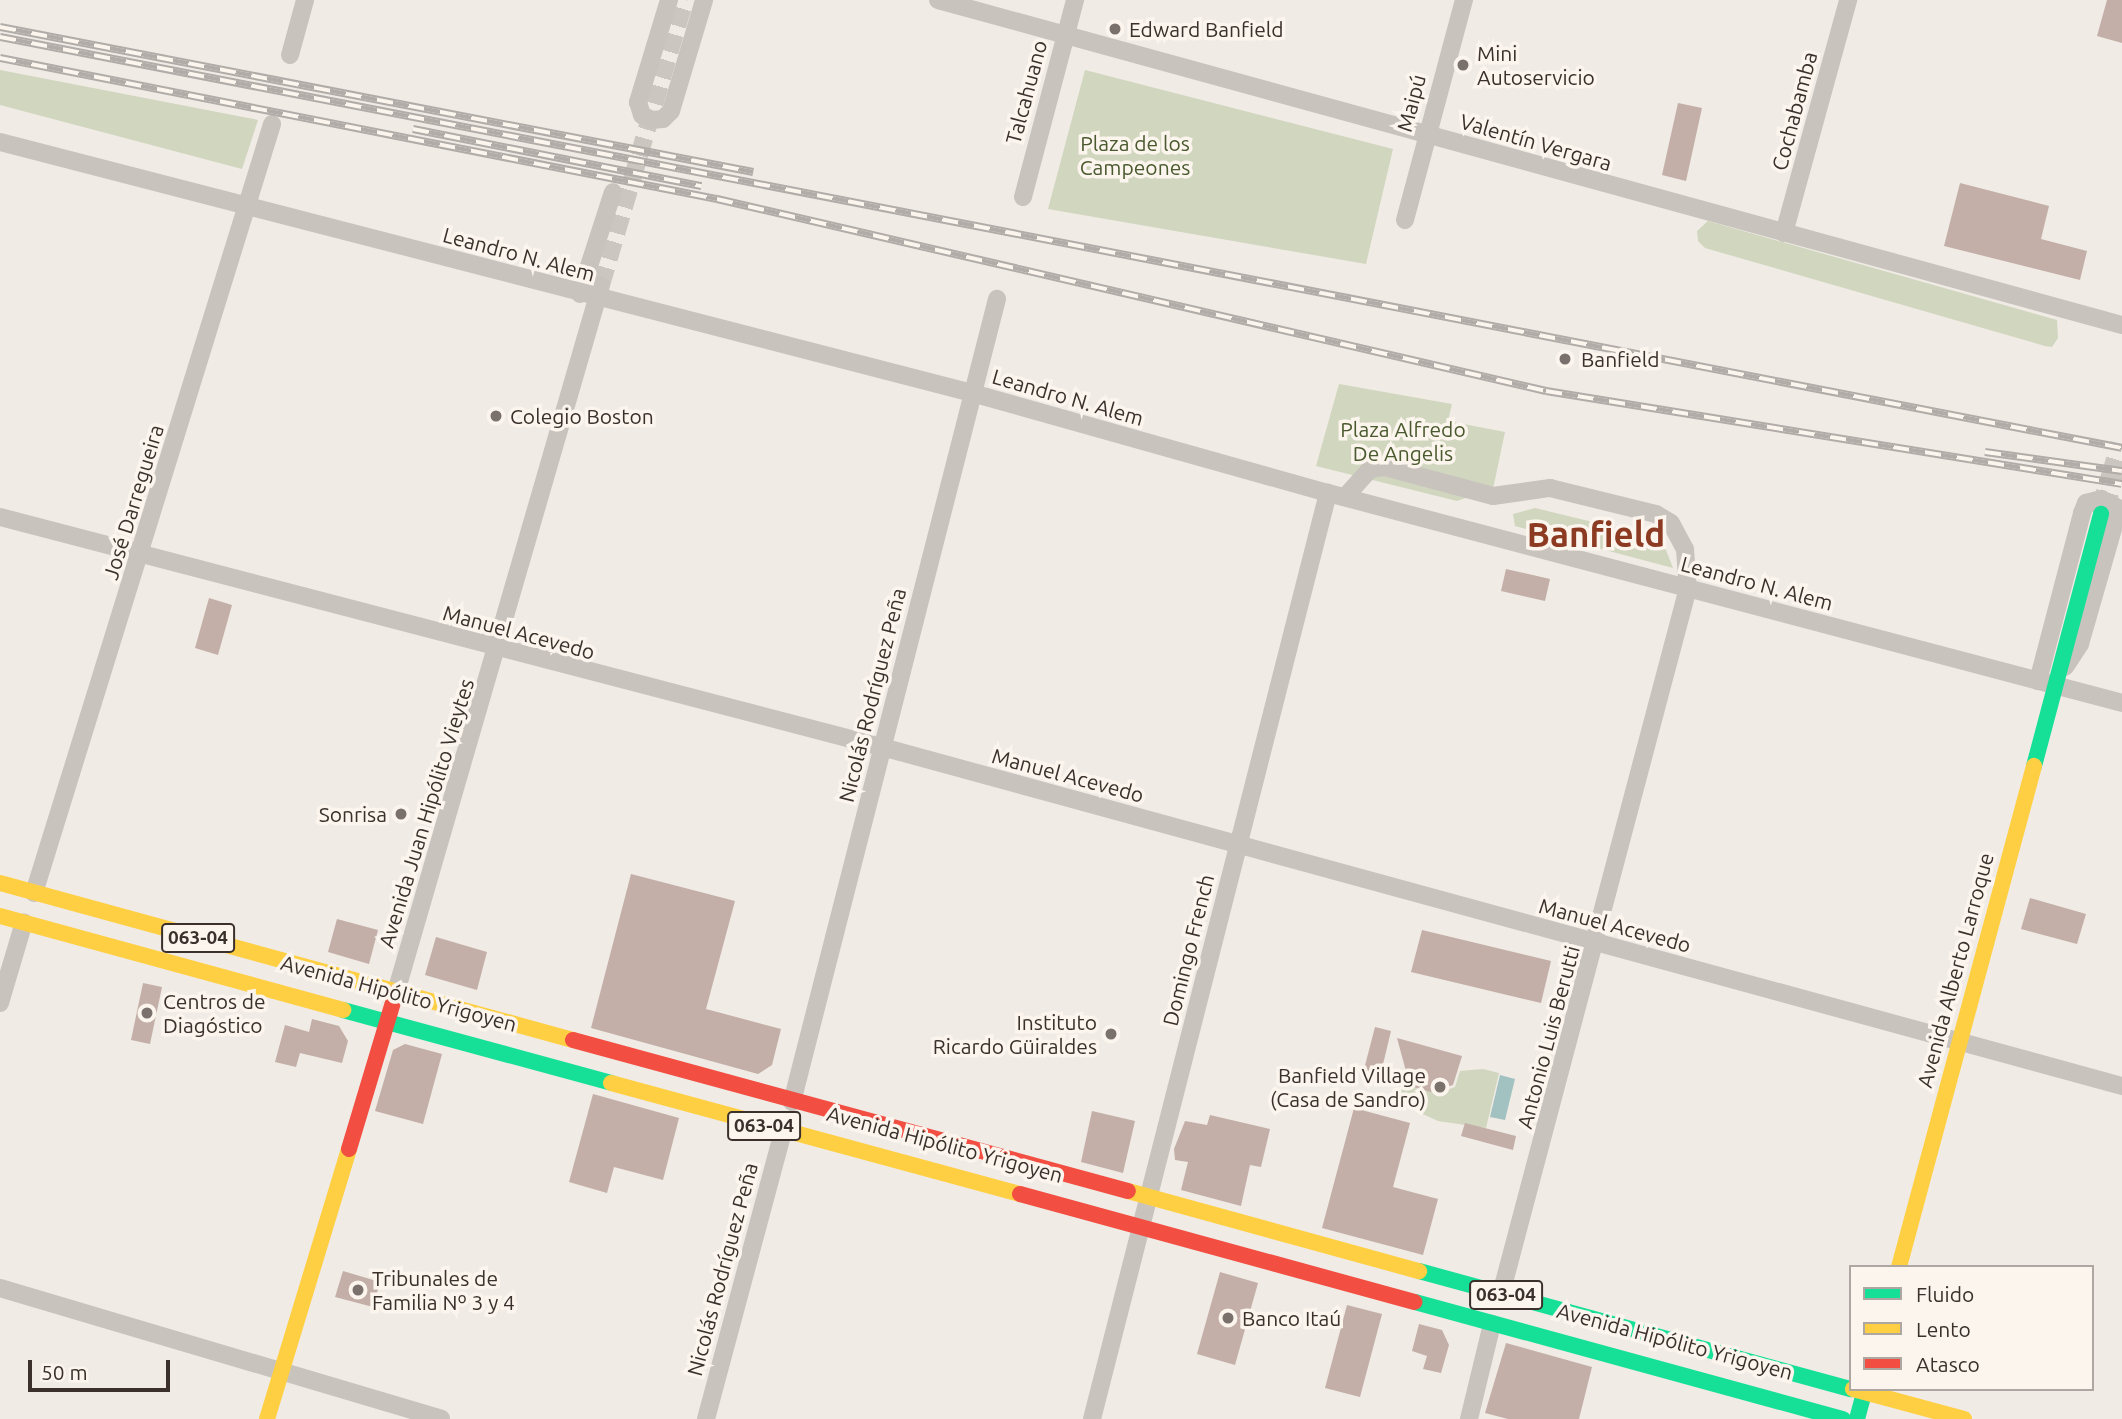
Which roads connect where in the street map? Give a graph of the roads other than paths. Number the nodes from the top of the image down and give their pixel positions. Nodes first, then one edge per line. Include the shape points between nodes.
1 (305, 0) edge
2 (669, 0) edge
3 (704, 0) edge
4 (938, 0) edge
5 (1075, 0) edge
6 (1464, 0) edge
7 (1847, 0) edge
8 (1064, 37) junction
9 (290, 55) dead end
10 (272, 124) dead end
11 (1426, 135) junction
12 (0, 142) edge
13 (612, 192) dead end
14 (1023, 197) dead end
15 (248, 207) junction
16 (1405, 220) dead end
17 (1784, 233) junction
18 (593, 292) junction
19 (997, 299) dead end
20 (2122, 325) edge
21 (972, 393) junction
22 (1337, 495) junction
23 (2101, 514) tunnel mouth
24 (0, 517) edge
25 (141, 554) junction
26 (1688, 588) junction
27 (498, 650) junction
28 (2046, 682) junction
29 (2122, 703) edge
30 (882, 747) junction
31 (1238, 846) junction
32 (0, 883) edge
33 (34, 893) junction
34 (0, 916) edge
35 (24, 922) junction
36 (1597, 944) junction
37 (396, 992) junction
38 (0, 1003) edge
39 (388, 1021) junction
40 (1960, 1043) junction
41 (2122, 1086) edge
42 (792, 1102) junction
43 (783, 1131) junction
44 (1148, 1199) junction
45 (1140, 1230) junction
46 (1900, 1265) edge
47 (0, 1288) edge
48 (1501, 1294) junction
49 (1492, 1324) junction
50 (281, 1371) junction
51 (1849, 1388) edge
52 (1858, 1391) edge
53 (1862, 1391) edge
54 (267, 1419) edge
55 (441, 1419) edge
56 (706, 1419) edge
57 (1092, 1419) edge
58 (1469, 1419) edge
59 (1843, 1419) edge
60 (1857, 1419) edge
61 (1964, 1419) edge

1 - 9 street
2 - 3 street via 638,102 642,115 652,120 663,120 671,111
4 - 8 street, Valentín Vergara
5 - 8 street, Talcahuano
6 - 11 street, Maipú
7 - 17 street, Cochabamba
8 - 11 street, Valentín Vergara
8 - 14 street, Talcahuano
10 - 15 street, José Darregueira
11 - 16 street, Maipú
11 - 17 street, Valentín Vergara
12 - 15 street, Leandro N. Alem
13 - 18 street, Avenida Juan Hipólito Vieytes
15 - 18 street, Leandro N. Alem
15 - 25 street, José Darregueira
17 - 20 street, Valentín Vergara
18 - 21 street, Leandro N. Alem
18 - 27 street, Avenida Juan Hipólito Vieytes
19 - 21 street, Nicolás Rodríguez Peña
21 - 22 street, Leandro N. Alem
21 - 30 street, Nicolás Rodríguez Peña
22 - 26 street, Leandro N. Alem
22 - 26 street via 1370,469 1385,467 1493,496 1550,488 1656,513 1678,532
22 - 31 street, Domingo French
23 - 28 main road, Avenida Alberto Larroque
24 - 25 street, Manuel Acevedo
25 - 27 street, Manuel Acevedo
25 - 33 street, José Darregueira
26 - 28 street, Leandro N. Alem
26 - 36 street, Antonio Luis Berutti
27 - 30 street, Manuel Acevedo
27 - 37 street, Avenida Juan Hipólito Vieytes
28 - 28 street, Avenida Alberto Larroque via 2080,643 2117,515 2116,507 2101,499 2086,503 2082,513
28 - 29 street, Leandro N. Alem
28 - 40 main road, Avenida Alberto Larroque
30 - 31 street, Manuel Acevedo
30 - 42 street, Nicolás Rodríguez Peña
31 - 36 street, Manuel Acevedo
31 - 44 street, Domingo French
32 - 33 main road, Avenida Hipólito Yrigoyen / 063-04
33 - 37 main road, Avenida Hipólito Yrigoyen / 063-04
34 - 35 main road, Avenida Hipólito Yrigoyen / 063-04
35 - 38 street
35 - 39 main road, Avenida Hipólito Yrigoyen / 063-04
36 - 40 street, Manuel Acevedo
36 - 48 street, Antonio Luis Berutti
37 - 39 main road, Avenida Juan Hipólito Vieytes
37 - 42 main road, Avenida Hipólito Yrigoyen / 063-04
39 - 43 main road, Avenida Hipólito Yrigoyen / 063-04
39 - 50 main road, Avenida Juan Hipólito Vieytes
40 - 41 street, Manuel Acevedo
40 - 46 main road, Avenida Alberto Larroque
42 - 44 main road, Avenida Hipólito Yrigoyen / 063-04
43 - 45 main road, Avenida Hipólito Yrigoyen / 063-04
43 - 56 street, Nicolás Rodríguez Peña
44 - 45 street, Domingo French
44 - 48 main road, Avenida Hipólito Yrigoyen / 063-04
45 - 49 main road, Avenida Hipólito Yrigoyen / 063-04
45 - 57 street, Domingo French
47 - 50 street
48 - 51 main road, Avenida Hipólito Yrigoyen / 063-04
49 - 58 street
49 - 59 main road, Avenida Hipólito Yrigoyen / 063-04
50 - 54 main road, Avenida Juan Hipólito Vieytes
50 - 55 street
52 - 60 main road
53 - 61 main road, Avenida Hipólito Yrigoyen / 063-04

